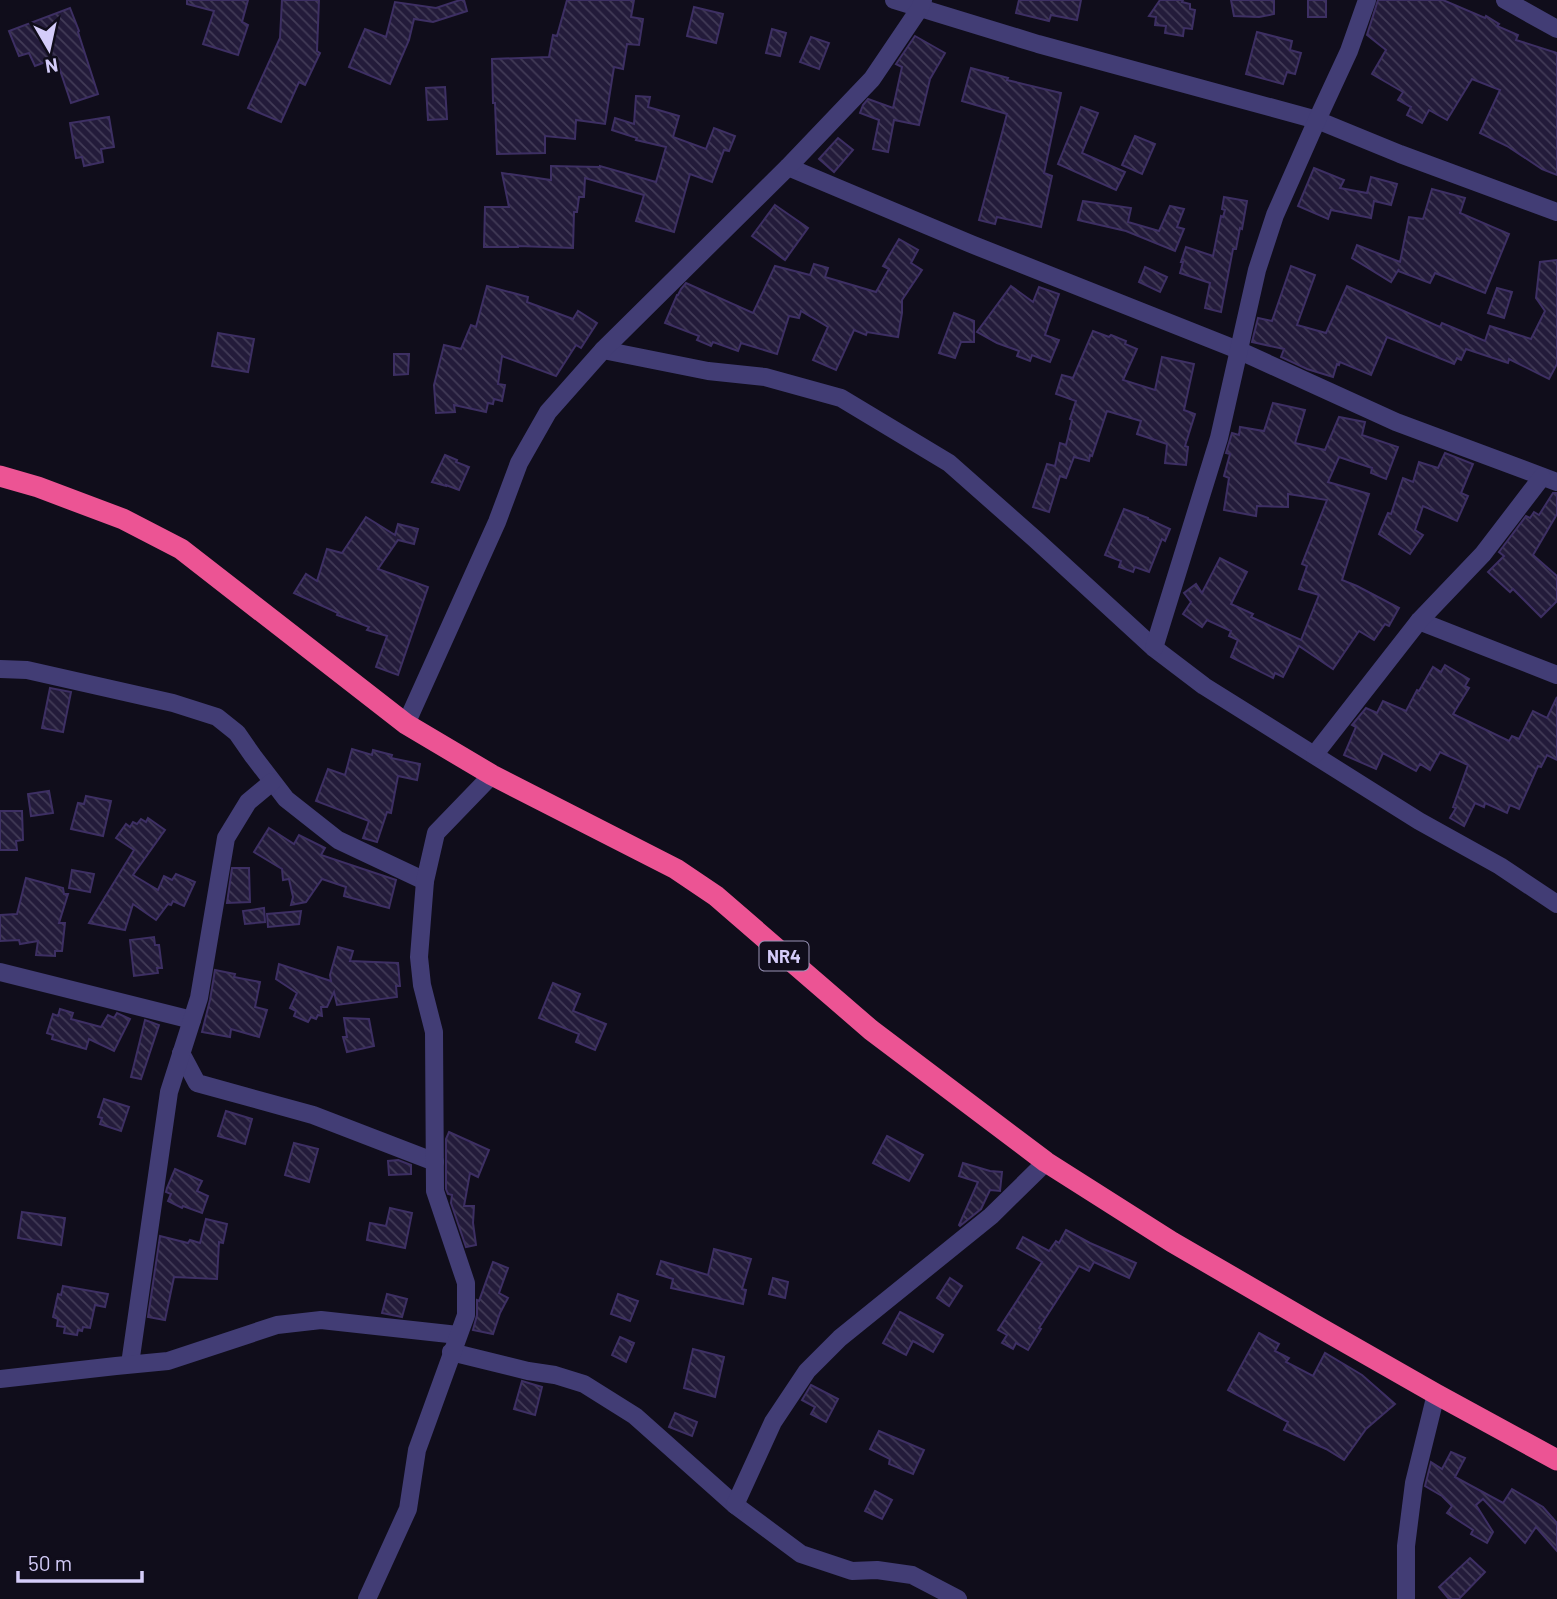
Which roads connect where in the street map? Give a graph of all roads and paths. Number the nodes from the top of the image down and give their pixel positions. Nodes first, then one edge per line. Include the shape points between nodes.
1 (894, 0) edge
2 (1367, 0) edge
3 (1505, 0) edge
4 (921, 4) edge
5 (1557, 29) edge
6 (1317, 120) junction
7 (788, 167) junction
8 (1557, 212) edge
9 (603, 350) junction
10 (1238, 350) junction
11 (0, 477) edge
12 (1549, 479) edge
13 (1419, 621) junction
14 (1154, 648) junction
15 (0, 669) edge
16 (1557, 675) edge
17 (406, 724) junction
18 (1315, 754) junction
19 (492, 775) junction
20 (272, 782) junction
21 (425, 881) junction
22 (1557, 904) edge
23 (0, 972) edge
24 (192, 1020) junction
25 (181, 1053) junction
26 (435, 1162) junction
27 (1046, 1162) junction
28 (455, 1344) junction
29 (130, 1364) junction
30 (0, 1380) edge
31 (1436, 1394) junction
32 (1557, 1460) edge
33 (736, 1505) junction
34 (367, 1599) edge
35 (958, 1599) edge
36 (1406, 1599) edge

1 - 4 street
2 - 6 street
3 - 5 street
4 - 6 street via 1038,44
4 - 7 street via 872,79
6 - 8 street
6 - 10 street via 1275,215
7 - 9 street
7 - 10 street
9 - 14 street via 765,377 841,398 949,464
9 - 17 street via 548,412 519,463
10 - 12 street via 1396,422
10 - 14 street via 1219,438
11 - 17 highway, NR4 via 123,519 181,550
12 - 13 street
13 - 16 street
13 - 18 street
14 - 18 street via 1204,686
15 - 20 street via 27,670 217,717 237,733
17 - 19 highway, NR4
18 - 22 street
19 - 21 street via 436,833
19 - 27 highway, NR4 via 676,869 716,896 871,1030
20 - 21 street via 286,799 338,839
20 - 24 street via 248,802 226,838
21 - 26 street via 419,957 434,1032
23 - 24 street
24 - 25 street
25 - 26 street via 197,1083 313,1115
25 - 29 street via 169,1092
26 - 28 street via 435,1191 466,1283 466,1315
27 - 31 highway, NR4 via 1172,1242
27 - 33 street via 991,1216 840,1338 807,1371 774,1422
28 - 29 street via 321,1320 277,1325 169,1361
28 - 33 street via 528,1371 584,1384 635,1416
28 - 34 street via 417,1450 408,1509
29 - 30 street
31 - 32 highway, NR4
31 - 36 street via 1415,1483 1406,1546
33 - 35 street via 801,1553 852,1571 912,1575

